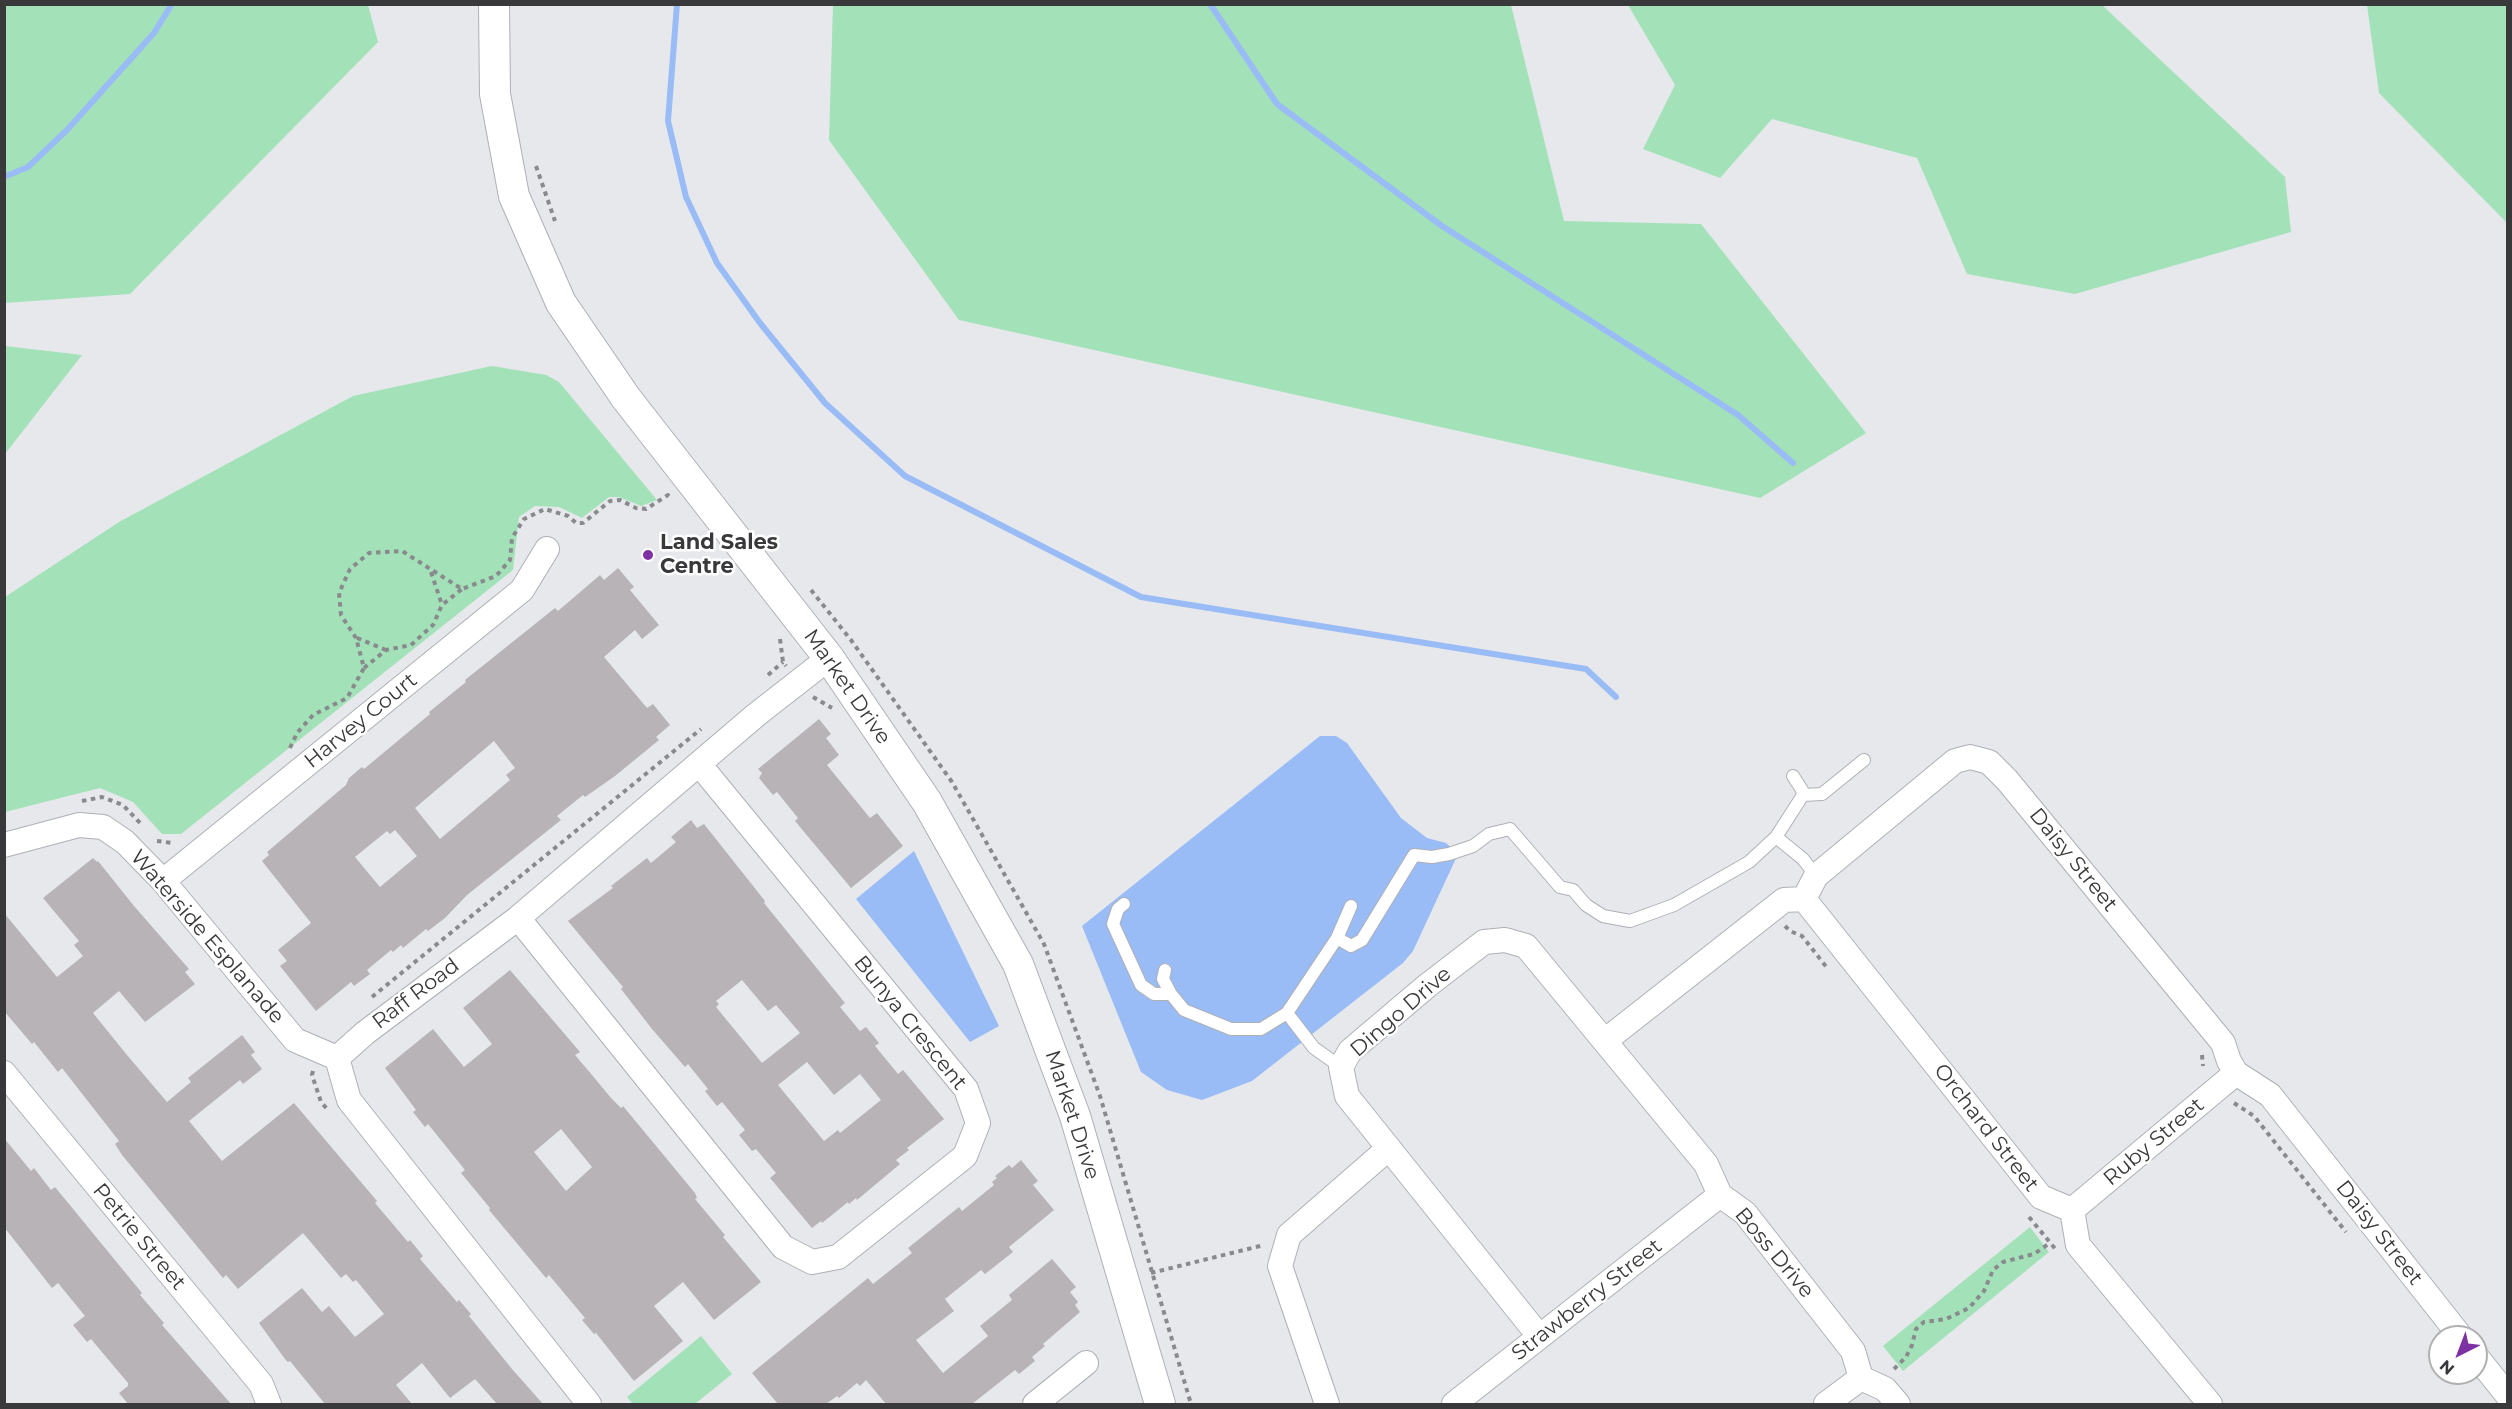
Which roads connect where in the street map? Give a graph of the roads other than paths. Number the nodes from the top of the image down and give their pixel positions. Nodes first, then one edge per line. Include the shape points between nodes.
1 (494, 4) edge
2 (548, 549) dead end
3 (829, 658) junction
4 (1864, 760) dead end
5 (699, 764) junction
6 (1793, 776) dead end
7 (1803, 795) junction
8 (1776, 837) junction
9 (4, 845) edge
10 (1816, 876) junction
11 (163, 881) junction
12 (1804, 899) junction
13 (1124, 904) dead end
14 (1351, 906) dead end
15 (518, 918) junction
16 (1337, 938) junction
17 (1165, 970) dead end
18 (1171, 994) junction
19 (1287, 1013) junction
20 (1606, 1040) junction
21 (327, 1054) junction
22 (1341, 1067) junction
23 (4, 1073) edge
24 (2228, 1080) junction
25 (1389, 1148) junction
26 (1720, 1195) junction
27 (2072, 1210) junction
28 (2452, 1325) edge
29 (1539, 1336) junction
30 (1086, 1362) dead end
31 (2488, 1371) edge
32 (1861, 1378) junction
33 (2508, 1396) edge
34 (269, 1404) edge
35 (589, 1404) edge
36 (1035, 1404) edge
37 (1160, 1404) edge
38 (1327, 1404) edge
39 (1454, 1404) edge
40 (1826, 1404) edge
41 (1898, 1404) edge
42 (2210, 1404) edge

1 - 3 street, Market Drive via 495,94 514,196 561,303 626,398
2 - 11 street, Harvey Court via 522,590
3 - 5 street, Raff Road
3 - 37 street, Market Drive via 927,802 1018,964 1075,1116
4 - 7 lane via 1822,794
5 - 15 street, Raff Road
5 - 15 street, Bunya Crescent via 966,1089 978,1123 965,1156 838,1257 812,1262 783,1246
6 - 7 lane
7 - 8 lane
8 - 10 lane via 1803,859
8 - 16 lane via 1740,868 1674,905 1630,921 1603,916 1573,890 1560,887 1510,829 1488,834 1473,846 1449,854 1414,855 1362,940 1351,946
9 - 11 street, Waterside Esplanade via 79,825 104,827 125,842
10 - 12 street, Daisy Street
10 - 24 street, Daisy Street via 1955,761 1970,757 1989,762 2223,1043
11 - 21 street, Waterside Esplanade via 295,1040
12 - 20 street via 1784,900
12 - 27 street, Orchard Street via 2041,1197
13 - 18 lane via 1113,924 1141,985 1154,994
14 - 16 lane
15 - 21 street, Raff Road via 365,1033
16 - 19 lane
17 - 18 lane via 1163,979
18 - 19 lane via 1184,1010 1231,1029 1261,1029
19 - 22 lane via 1314,1048
20 - 22 street, Dingo Drive via 1527,946 1505,940 1484,942 1350,1051
20 - 26 street, Boss Drive via 1706,1164
21 - 35 street via 349,1100
22 - 25 street, Dingo Drive via 1347,1096
23 - 34 street, Petrie Street via 261,1384
24 - 27 street, Ruby Street
24 - 28 street, Daisy Street via 2270,1095
25 - 29 street, Dingo Drive
25 - 38 street via 1289,1235 1281,1266
26 - 29 street, Strawberry Street
26 - 32 street, Boss Drive via 1745,1213 1853,1351
27 - 42 street via 2078,1245
29 - 39 street, Strawberry Street
30 - 36 street
31 - 33 street
32 - 40 street
32 - 41 street via 1885,1389

